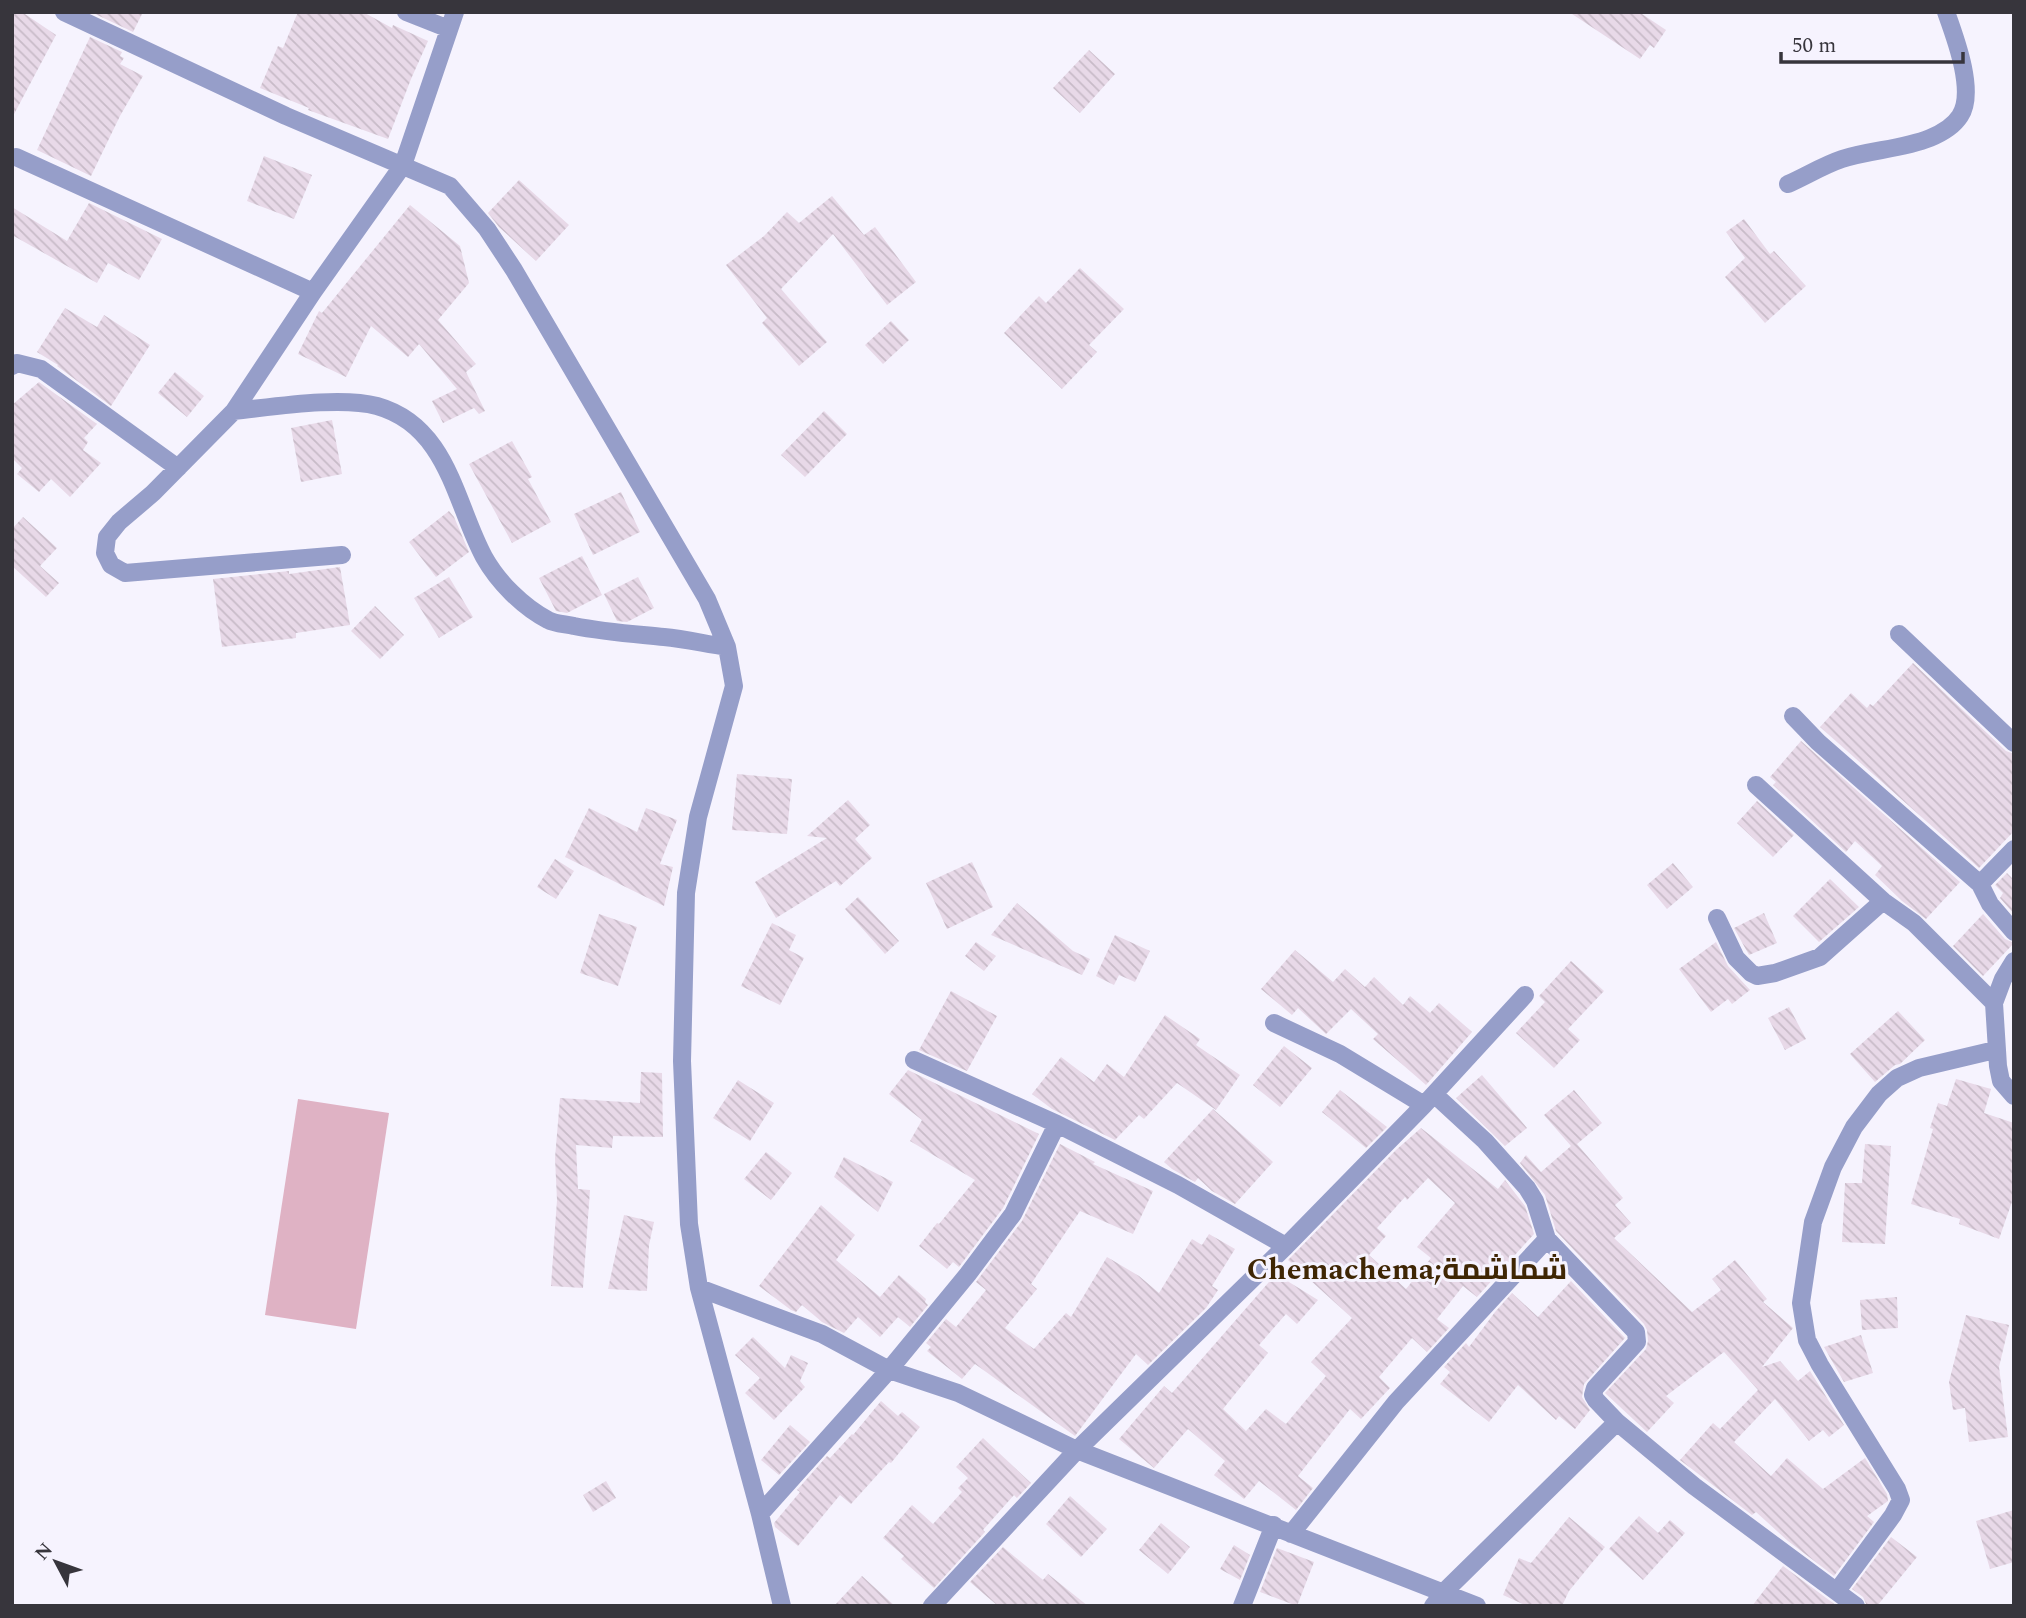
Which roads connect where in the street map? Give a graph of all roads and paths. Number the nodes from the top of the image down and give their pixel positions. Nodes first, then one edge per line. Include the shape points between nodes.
1 (64, 12) edge
2 (406, 12) edge
3 (1945, 12) edge
4 (452, 21) edge
5 (16, 157) dead end
6 (403, 165) junction
7 (1788, 184) dead end
8 (313, 292) junction
9 (12, 366) edge
10 (234, 411) junction
11 (178, 468) junction
12 (342, 555) dead end
13 (1899, 634) dead end
14 (727, 647) junction
15 (1793, 716) dead end
16 (2014, 743) edge
17 (1756, 785) dead end
18 (2014, 849) edge
19 (1980, 884) junction
20 (1884, 901) junction
21 (1717, 918) dead end
22 (2014, 932) edge
23 (2014, 961) edge
24 (1525, 995) dead end
25 (1994, 1003) junction
26 (1273, 1023) dead end
27 (1995, 1050) junction
28 (914, 1060) dead end
29 (2014, 1096) edge
30 (1429, 1099) junction
31 (1057, 1124) junction
32 (1548, 1239) junction
33 (1286, 1246) junction
34 (699, 1288) junction
35 (889, 1370) junction
36 (1617, 1422) junction
37 (1077, 1450) junction
38 (760, 1514) junction
39 (1274, 1525) junction
40 (1291, 1534) junction
41 (1837, 1591) junction
42 (1439, 1599) edge
43 (782, 1606) edge
44 (932, 1606) edge
45 (1242, 1606) edge
46 (1477, 1606) edge
47 (1856, 1606) edge

1 - 6 street
2 - 4 street
3 - 7 street via 1962,69 1962,114 1949,128 1929,138 1840,160
4 - 6 street
5 - 8 street
6 - 8 street
6 - 14 street via 450,186 487,229 707,599
8 - 10 street
9 - 11 street via 41,369
10 - 11 street
10 - 14 street via 349,403 377,406 398,415 442,456 485,558 516,598 550,621
11 - 12 street via 107,537 105,553 111,565 125,573
13 - 16 street
14 - 34 street via 734,686 698,817 686,893 682,1061 689,1224
15 - 19 street
17 - 20 street
18 - 19 street
19 - 22 street
20 - 21 street via 1820,957 1757,976 1736,958
20 - 25 street via 1914,923
23 - 25 street
24 - 30 street
25 - 27 street
26 - 30 street
27 - 29 street via 2001,1081
27 - 41 street via 1919,1069 1898,1077 1879,1094 1854,1127 1833,1167 1813,1222 1801,1303 1807,1340 1901,1500
28 - 31 street
30 - 32 street via 1485,1141 1527,1188
30 - 33 street
31 - 33 street
31 - 35 street via 1013,1214
32 - 36 street via 1638,1336 1593,1395
32 - 40 street via 1396,1402
33 - 37 street
34 - 35 street via 822,1334
34 - 38 street
35 - 37 street via 958,1393
35 - 38 street
36 - 41 street via 1694,1486
36 - 42 street
37 - 39 street
37 - 44 street
38 - 43 street
39 - 40 street
39 - 45 street
40 - 42 street
41 - 47 street
42 - 46 street

